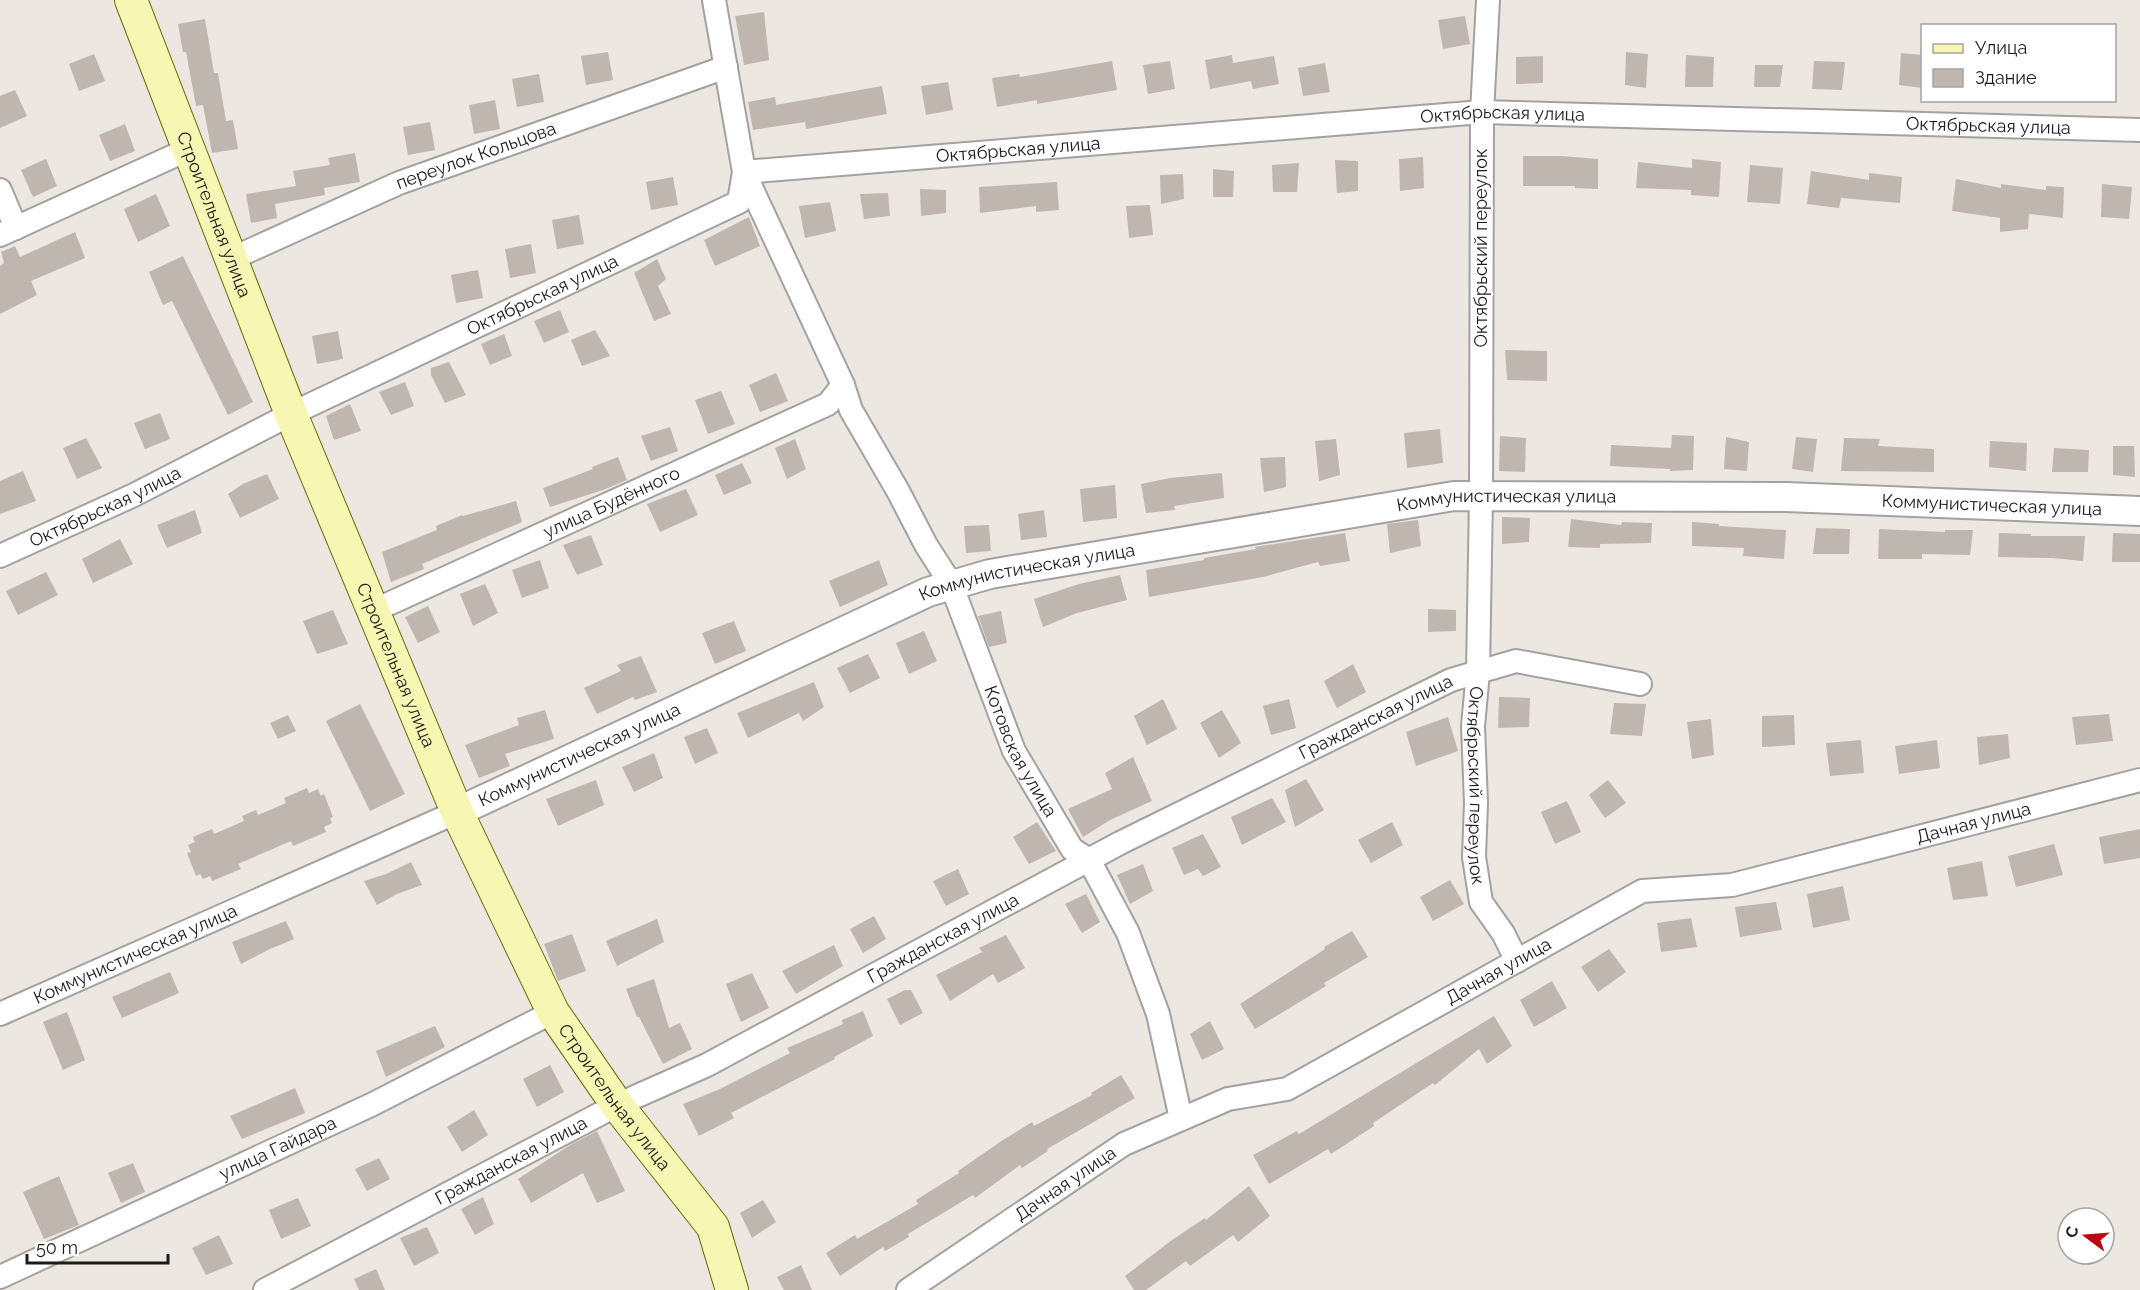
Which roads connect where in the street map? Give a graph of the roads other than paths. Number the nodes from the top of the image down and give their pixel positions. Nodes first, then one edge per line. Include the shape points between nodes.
1 (131, 0) edge
2 (714, 0) edge
3 (1488, 0) edge
4 (726, 67) junction
5 (1482, 112) junction
6 (2140, 130) edge
7 (189, 149) junction
8 (744, 172) junction
9 (0, 190) edge
10 (8, 231) edge
11 (231, 259) junction
12 (843, 385) junction
13 (291, 414) junction
14 (1480, 496) junction
15 (2140, 511) edge
16 (0, 556) edge
17 (951, 584) junction
18 (373, 611) junction
19 (1478, 672) junction
20 (1640, 684) dead end
21 (2140, 780) edge
22 (457, 812) junction
23 (1089, 860) junction
24 (1517, 961) junction
25 (553, 1012) junction
26 (0, 1014) edge
27 (617, 1105) junction
28 (1181, 1119) junction
29 (0, 1277) edge
30 (265, 1290) edge
31 (732, 1290) edge
32 (908, 1290) edge

1 - 7 main road, Строительная улица
2 - 4 street
3 - 5 street, Октябрьский переулок
4 - 8 street
4 - 11 street, переулок Кольцова via 399,183
5 - 6 street, Октябрьская улица
5 - 8 street, Октябрьская улица
5 - 14 street, Октябрьский переулок
7 - 10 street
7 - 11 main road, Строительная улица
8 - 12 street, Котовская улица
8 - 13 street, Октябрьская улица via 739,202
9 - 10 street
11 - 13 main road, Строительная улица
12 - 17 street, Котовская улица via 851,410
12 - 18 street, улица Будённого via 828,404
13 - 16 street, Октябрьская улица via 134,495
13 - 18 main road, Строительная улица
14 - 15 street, Коммунистическая улица via 1786,497
14 - 17 street, Коммунистическая улица via 1454,496 990,574
14 - 19 street, Октябрьский переулок
17 - 22 street, Коммунистическая улица
17 - 23 street, Котовская улица via 1014,751 1072,849
18 - 22 main road, Строительная улица
19 - 20 street, Гражданская улица via 1516,661
19 - 23 street, Гражданская улица via 1451,680
19 - 24 street, Октябрьский переулок via 1473,726 1474,857 1481,902
21 - 24 street, Дачная улица via 1732,885 1642,891
22 - 25 main road, Строительная улица
22 - 26 street, Коммунистическая улица
23 - 27 street, Гражданская улица via 707,1065
23 - 28 street, Котовская улица via 1128,933 1158,1014
24 - 28 street, Дачная улица via 1287,1089 1228,1100
25 - 27 main road, Строительная улица
25 - 29 street, улица Гайдара via 371,1105
27 - 30 street, Гражданская улица
27 - 31 main road, Строительная улица via 713,1227
28 - 32 street, Дачная улица via 1124,1144

